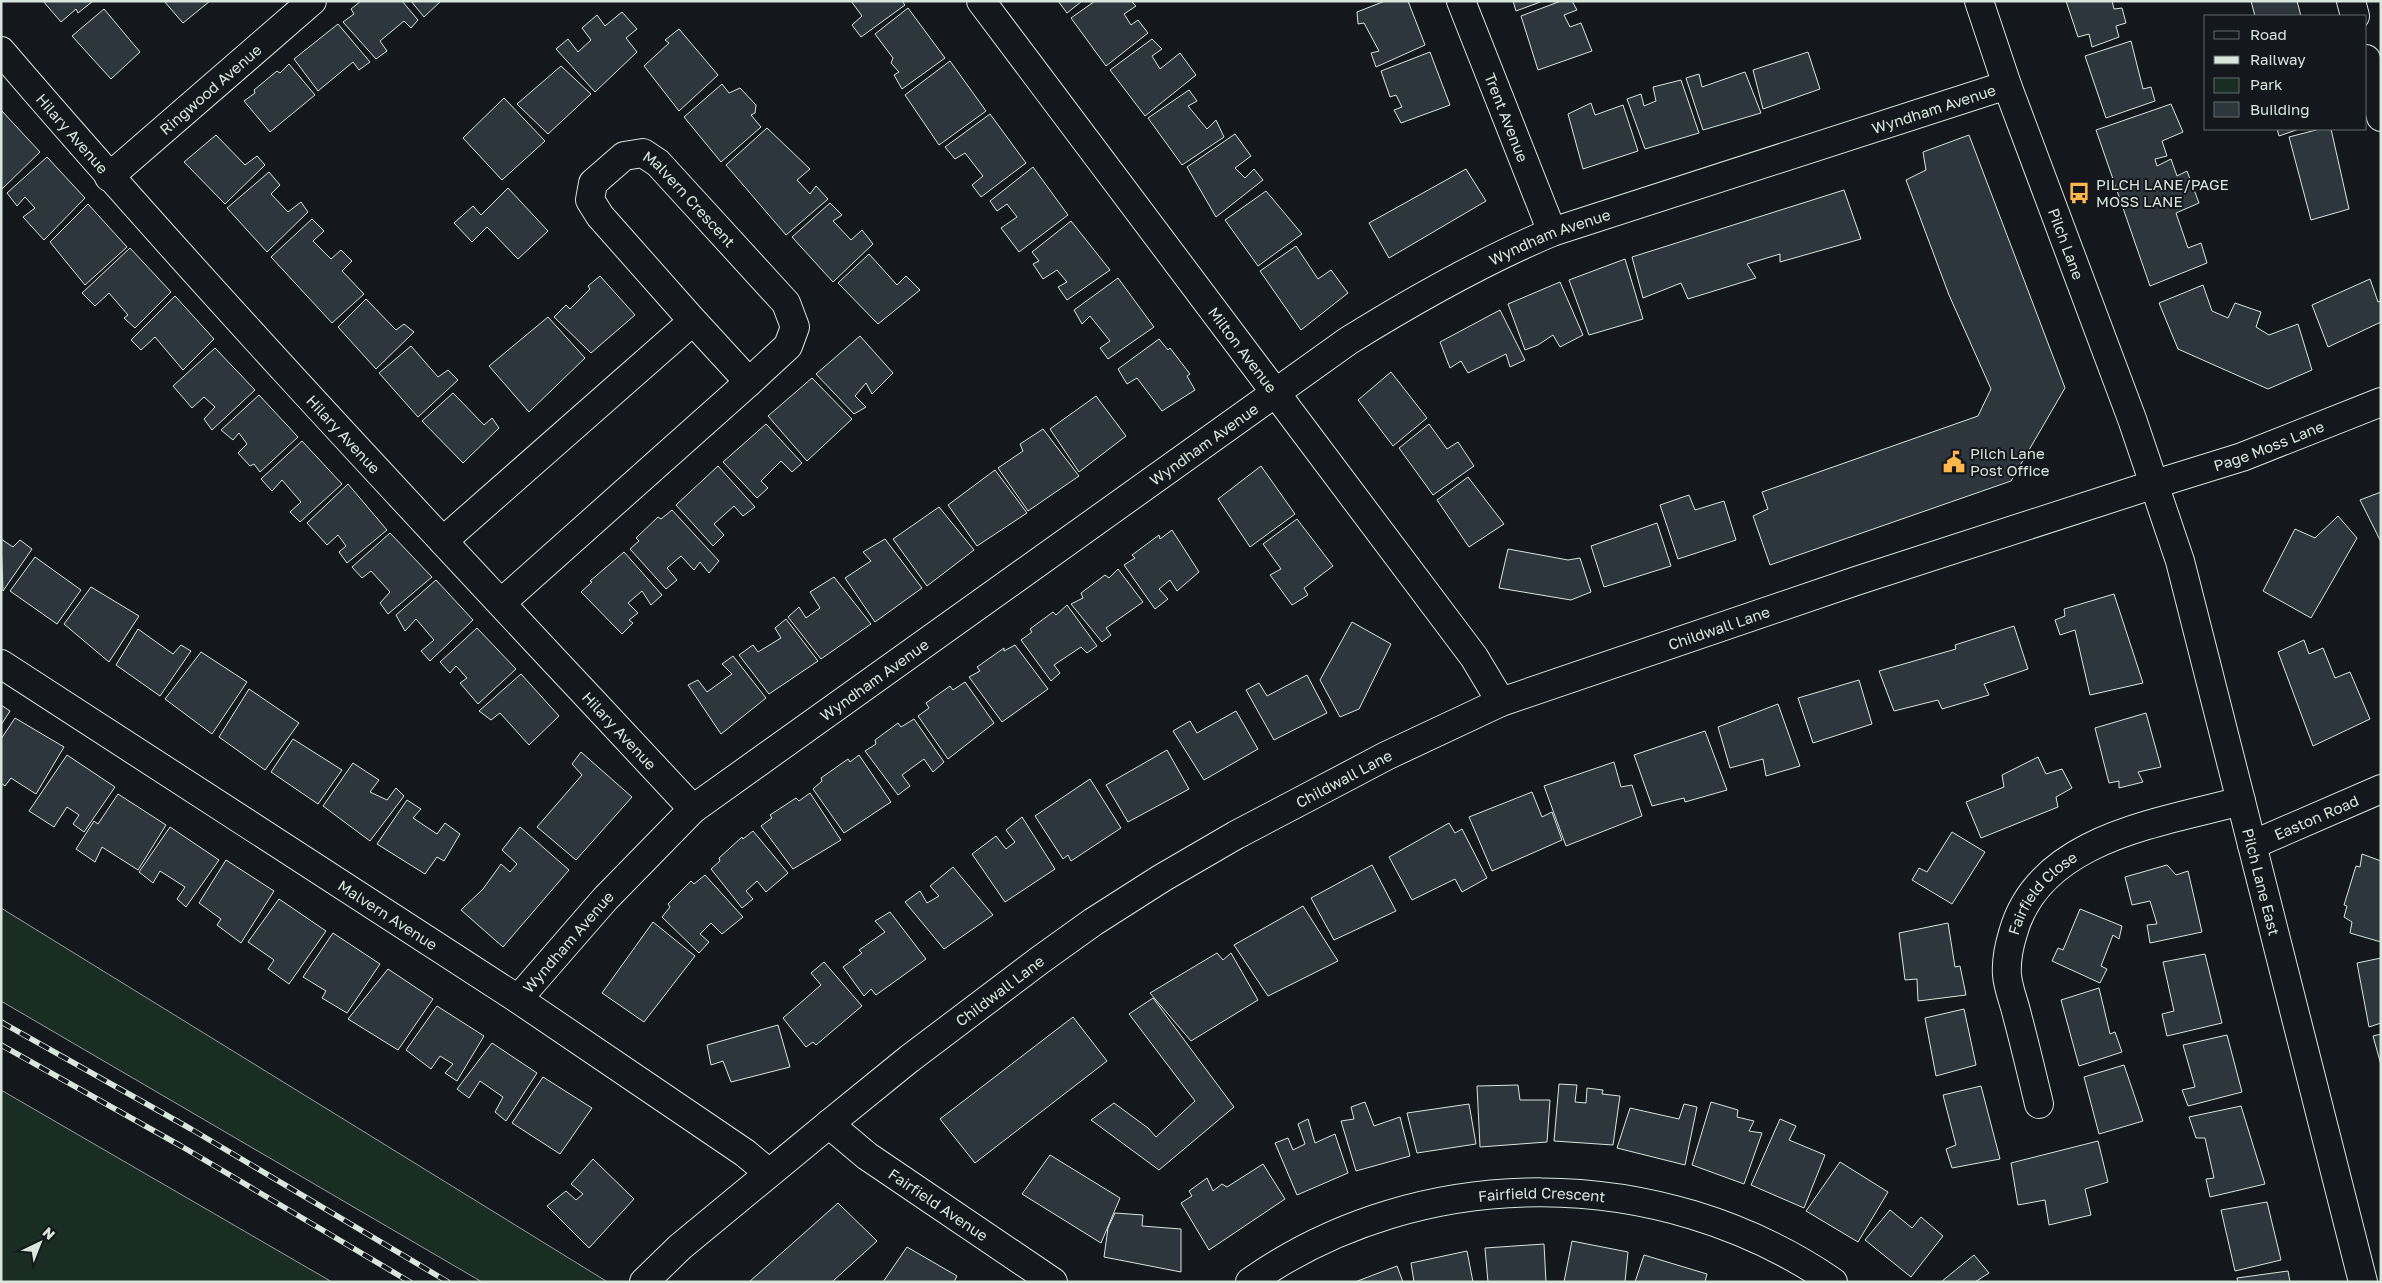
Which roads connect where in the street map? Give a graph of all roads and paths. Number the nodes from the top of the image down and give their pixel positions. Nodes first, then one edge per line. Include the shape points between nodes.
1 (312, 1) edge
2 (981, 1) edge
3 (1461, 1) edge
4 (1979, 1) edge
5 (2351, 1) edge
6 (2355, 15) edge
7 (1, 51) edge
8 (2367, 63) edge
9 (2007, 85) junction
10 (2381, 117) edge
11 (109, 177) junction
12 (1552, 232) junction
13 (693, 321) junction
14 (749, 382) junction
15 (1276, 393) junction
16 (2381, 402) edge
17 (2155, 484) junction
18 (443, 541) junction
19 (500, 603) junction
20 (1, 664) edge
21 (1501, 702) junction
22 (2381, 788) edge
23 (2241, 801) junction
24 (693, 809) junction
25 (2252, 845) junction
26 (518, 999) junction
27 (2039, 1104) dead end
28 (829, 1124) junction
29 (769, 1173) junction
30 (644, 1282) edge
31 (1053, 1282) edge
32 (1250, 1282) edge
33 (1833, 1282) edge
34 (2363, 1282) edge

1 - 11 street, Ringwood Avenue
2 - 15 street, Milton Avenue
3 - 12 street, Trent Avenue
4 - 9 street, Pilch Lane
5 - 6 street
7 - 11 street, Hilary Avenue
8 - 10 street
9 - 12 street, Wyndham Avenue
9 - 17 street, Pilch Lane
11 - 18 street, Hilary Avenue
12 - 15 street, Wyndham Avenue via 1513,248 1432,291 1348,341
13 - 14 street, Malvern Crescent
13 - 14 street, Malvern Crescent via 600,216 590,200 593,183 624,156 643,153 658,163 786,303 795,328 788,346
13 - 18 street
14 - 19 street, Malvern Crescent
15 - 21 street, Milton Avenue via 1474,657
15 - 24 street, Wyndham Avenue
16 - 17 street, Page Moss Lane via 2242,457
17 - 21 street, Childwall Lane via 1856,581
17 - 23 street, Pilch Lane East via 2180,561
18 - 19 street, Hilary Avenue
19 - 24 street, Hilary Avenue
20 - 26 street, Malvern Avenue
21 - 28 street, Childwall Lane via 1386,756 1162,878 1040,960
22 - 25 street, Easton Road
23 - 25 street, Pilch Lane East
23 - 27 street, Fairfield Close via 2101,842 2048,875 2034,888 2025,902 2011,941 2007,976
24 - 26 street, Wyndham Avenue via 605,899
25 - 34 street, Pilch Lane East
26 - 29 street, Malvern Avenue via 745,1153
28 - 29 street, Childwall Lane
28 - 31 street, Fairfield Avenue via 867,1156
29 - 30 street, Childwall Lane via 680,1247
32 - 33 street, Fairfield Crescent via 1297,1252 1384,1216 1428,1204 1525,1191 1600,1195 1674,1210 1745,1234

